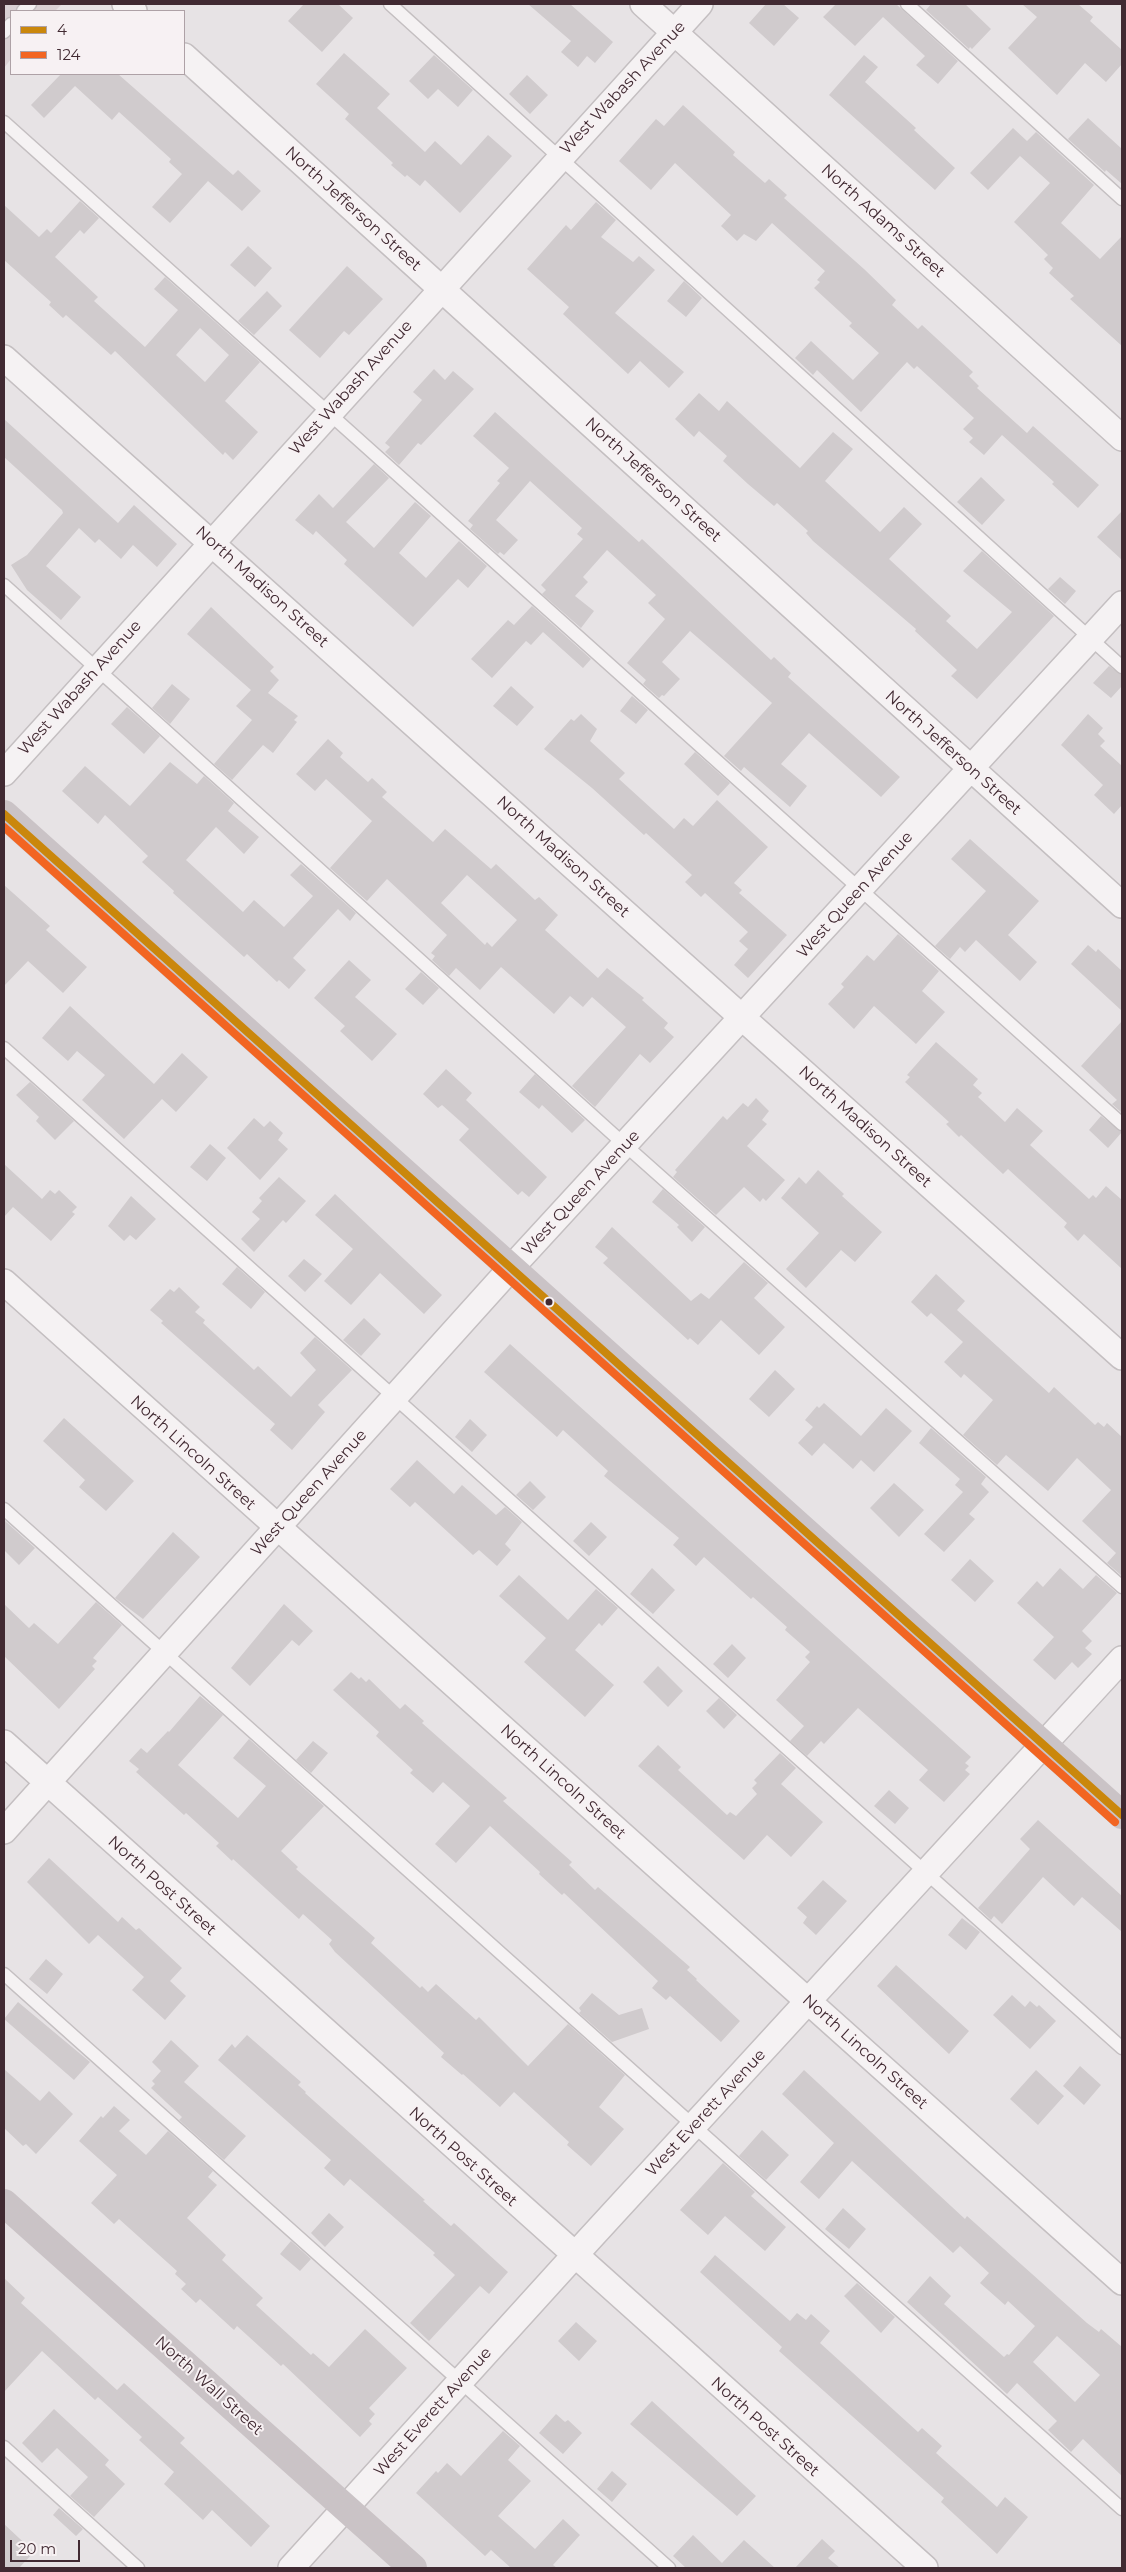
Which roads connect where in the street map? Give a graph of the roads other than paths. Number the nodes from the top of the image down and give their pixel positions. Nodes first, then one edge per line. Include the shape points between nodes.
1 (390, 4) edge
2 (643, 4) edge
3 (700, 4) edge
4 (907, 4) edge
5 (675, 32) junction
6 (185, 57) edge
7 (4, 122) edge
8 (560, 156) junction
9 (1122, 198) edge
10 (441, 288) junction
11 (4, 358) edge
12 (329, 413) junction
13 (1122, 438) edge
14 (212, 542) junction
15 (4, 584) edge
16 (1122, 604) edge
17 (1091, 638) junction
18 (1122, 666) edge
19 (98, 669) junction
20 (970, 768) junction
21 (4, 773) edge
22 (4, 814) edge
23 (861, 889) junction
24 (1122, 905) edge
25 (743, 1018) junction
26 (4, 1048) edge
27 (1122, 1124) edge
28 (625, 1145) junction
29 (511, 1268) junction
30 (4, 1282) edge
31 (1122, 1357) edge
32 (395, 1397) junction
33 (4, 1509) edge
34 (277, 1529) junction
35 (1122, 1588) edge
36 (165, 1654) junction
37 (1122, 1659) edge
38 (4, 1743) edge
39 (1044, 1745) junction
40 (48, 1783) junction
41 (1122, 1815) edge
42 (4, 1831) edge
43 (926, 1873) junction
44 (4, 1974) edge
45 (809, 2001) junction
46 (1122, 2048) edge
47 (695, 2126) junction
48 (4, 2203) edge
49 (574, 2256) junction
50 (1122, 2282) edge
51 (460, 2382) junction
52 (4, 2446) edge
53 (346, 2508) junction
54 (1122, 2509) edge
55 (138, 2568) edge
56 (291, 2568) edge
57 (413, 2568) edge
58 (669, 2568) edge
59 (925, 2568) edge

1 - 8 lane
2 - 5 street, North Adams Street
3 - 5 street, West Wabash Avenue
4 - 9 lane
5 - 8 street, West Wabash Avenue
5 - 13 street, North Adams Street
6 - 10 street, North Jefferson Street
7 - 12 lane
8 - 10 street, West Wabash Avenue
8 - 17 lane
10 - 12 street, West Wabash Avenue
10 - 20 street, North Jefferson Street
11 - 14 street, North Madison Street
12 - 14 street, West Wabash Avenue
12 - 23 lane
14 - 19 street, West Wabash Avenue
14 - 25 street, North Madison Street
15 - 19 lane
16 - 17 street, West Queen Avenue
17 - 18 lane
17 - 20 street, West Queen Avenue
19 - 21 street, West Wabash Avenue
19 - 28 lane
20 - 23 street, West Queen Avenue
20 - 24 street, North Jefferson Street
22 - 29 main road
23 - 25 street, West Queen Avenue
23 - 27 lane
25 - 28 street, West Queen Avenue
25 - 31 street, North Madison Street
26 - 32 lane
28 - 29 street, West Queen Avenue
28 - 35 lane
29 - 32 street, West Queen Avenue
29 - 39 main road
30 - 34 street, North Lincoln Street
32 - 34 street, West Queen Avenue
32 - 43 lane
33 - 36 lane
34 - 36 street, West Queen Avenue
34 - 45 street, North Lincoln Street
36 - 40 street, West Queen Avenue
36 - 47 lane
37 - 39 street, West Everett Avenue
38 - 40 street, North Post Street
39 - 41 main road
39 - 43 street, West Everett Avenue
40 - 42 street, West Queen Avenue
40 - 49 street, North Post Street
43 - 45 street, West Everett Avenue
43 - 46 lane
44 - 51 lane
45 - 47 street, West Everett Avenue
45 - 50 street, North Lincoln Street
47 - 49 street, West Everett Avenue
47 - 54 lane
48 - 53 main road, North Wall Street
49 - 51 street, West Everett Avenue
49 - 59 street, North Post Street
51 - 53 street, West Everett Avenue
51 - 58 lane
52 - 55 lane
53 - 56 street, West Everett Avenue
53 - 57 main road, North Wall Street

